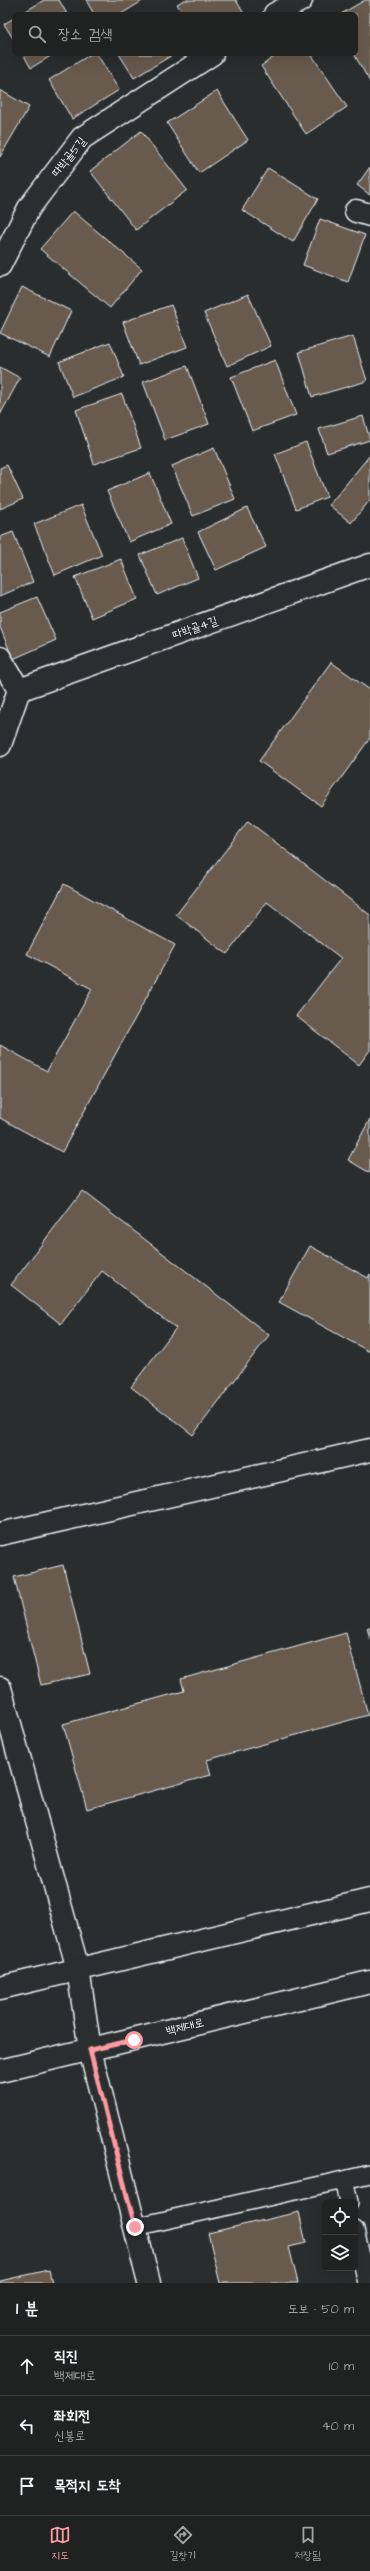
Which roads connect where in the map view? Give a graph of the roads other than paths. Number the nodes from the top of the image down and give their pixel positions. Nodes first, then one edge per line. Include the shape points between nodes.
1 (301, 0) edge
2 (279, 12) edge
3 (209, 56) edge
4 (0, 265) edge
5 (370, 565) edge
6 (0, 658) edge
7 (19, 690) junction
8 (0, 745) edge
9 (370, 1450) edge
10 (0, 1534) edge
11 (0, 1688) edge
12 (370, 1900) edge
13 (78, 1969) junction
14 (370, 1982) edge
15 (0, 1988) edge
16 (90, 2050) junction
17 (0, 2071) edge
18 (370, 2174) edge
19 (344, 2180) junction
20 (348, 2199) edge
21 (135, 2227) junction
22 (356, 2235) edge
23 (149, 2283) edge
24 (367, 2283) edge

1 - 2 street
3 - 4 street, 따박골5길 via 82,138 29,208
5 - 7 street, 따박골4길
6 - 7 street
7 - 8 street
9 - 10 street
11 - 13 street
12 - 13 street
13 - 15 street
13 - 16 street
14 - 16 street, 백제대로
16 - 17 street, 백제대로
16 - 21 street
18 - 19 lane
19 - 20 lane
19 - 21 lane
21 - 23 street
22 - 24 lane

